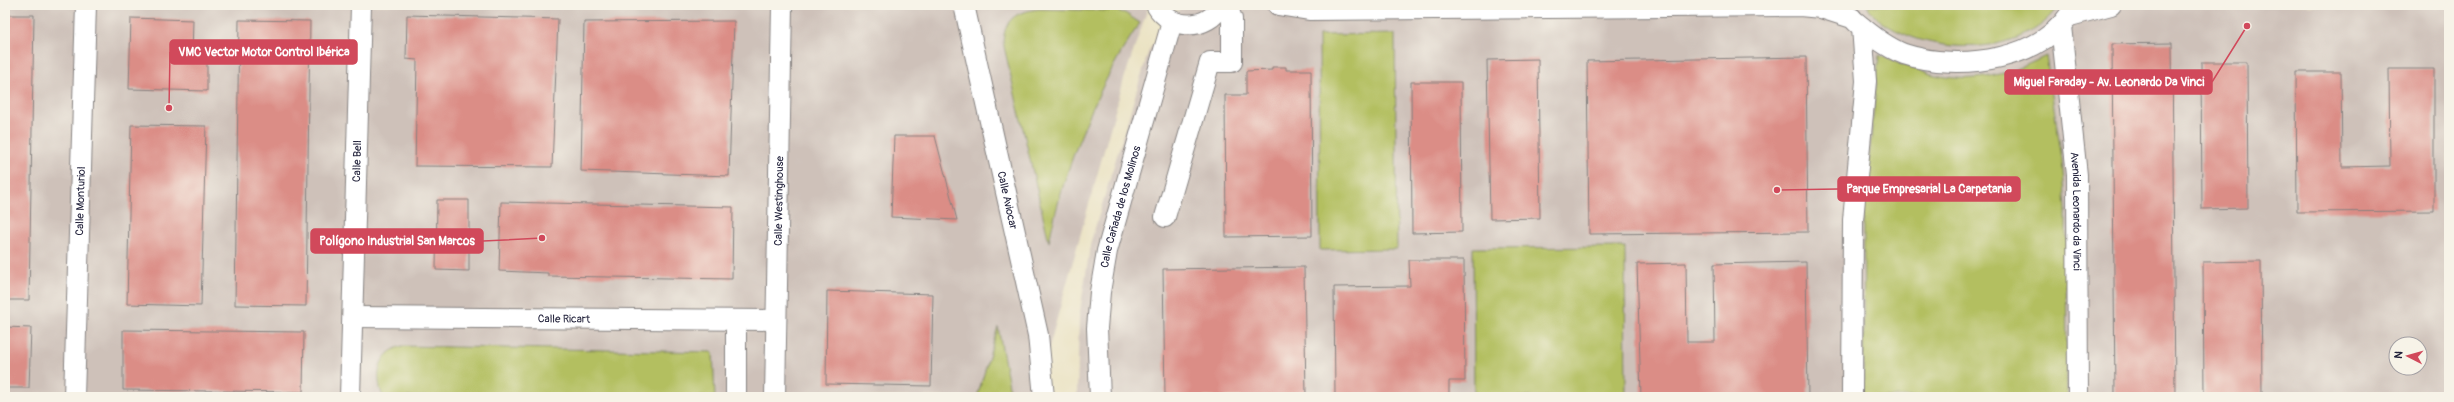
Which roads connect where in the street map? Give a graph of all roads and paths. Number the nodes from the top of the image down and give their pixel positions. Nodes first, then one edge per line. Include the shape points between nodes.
1 (86, 5) edge
2 (361, 5) edge
3 (782, 5) edge
4 (948, 5) edge
5 (954, 5) edge
6 (964, 5) edge
7 (1156, 5) edge
8 (1222, 5) edge
9 (1227, 5) edge
10 (2111, 5) edge
11 (1289, 6) edge
12 (2069, 15) edge
13 (1854, 16) edge
14 (1172, 22) junction
15 (1165, 217) dead end
16 (353, 317) junction
17 (736, 320) junction
18 (776, 320) junction
19 (74, 397) edge
20 (350, 397) edge
21 (736, 397) edge
22 (775, 397) edge
23 (1044, 397) edge
24 (1100, 397) edge
25 (1852, 397) edge
26 (2078, 397) edge

1 - 19 street, Calle Monturiol
2 - 16 street, Calle Bell
3 - 18 street, Calle Westinghouse
4 - 5 street
6 - 23 street, Calle Aviocar via 1038,335
7 - 14 street
8 - 14 street via 1208,20 1197,25
9 - 15 street via 1232,19 1232,62 1210,62
10 - 12 street
11 - 13 street via 1800,6
12 - 13 street via 2052,34 2025,49 1988,60 1956,63 1924,60 1903,53 1878,40
12 - 26 street, Avenida Leonardo da Vinci via 2077,175
13 - 25 street via 1866,81 1853,220
14 - 24 street, Calle Cañada de los Molinos via 1107,251 1097,328
16 - 17 street, Calle Ricart
16 - 20 street, Calle Bell
17 - 18 street, Calle Ricart
17 - 21 street
18 - 22 street, Calle Westinghouse

